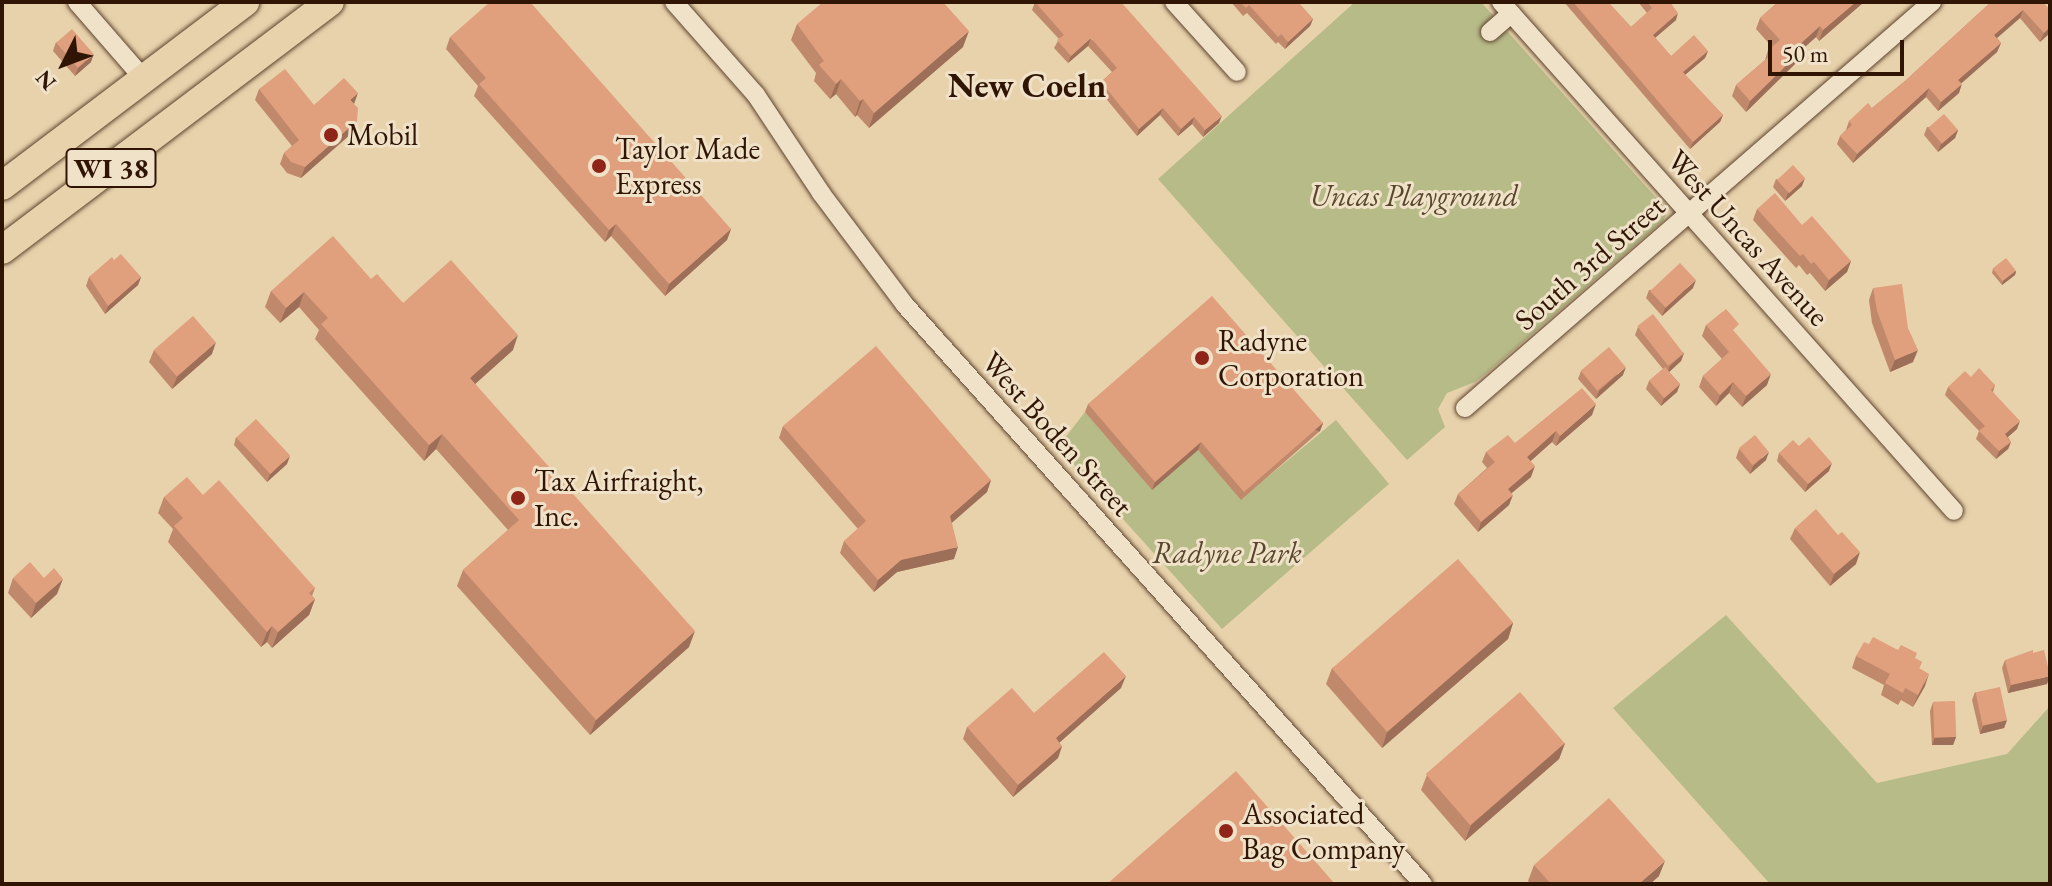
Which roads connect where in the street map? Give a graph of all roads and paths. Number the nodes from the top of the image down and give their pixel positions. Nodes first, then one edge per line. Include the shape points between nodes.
1 (77, 2) edge
2 (245, 2) edge
3 (330, 2) edge
4 (674, 2) edge
5 (1174, 2) edge
6 (1932, 2) edge
7 (1506, 8) edge
8 (1490, 32) dead end
9 (1237, 72) dead end
10 (144, 79) junction
11 (2, 186) edge
12 (1690, 215) junction
13 (2, 250) edge
14 (1465, 408) dead end
15 (1954, 511) dead end
16 (1423, 884) edge

1 - 10 street
2 - 10 main road, WI 38
3 - 13 main road, WI 38
4 - 16 street, West Boden Street via 756,95 905,305
5 - 9 street
6 - 12 street, South 3rd Street
7 - 8 street
7 - 12 street, West Uncas Avenue
10 - 11 main road, WI 38
12 - 14 street, South 3rd Street
12 - 15 street, West Uncas Avenue

